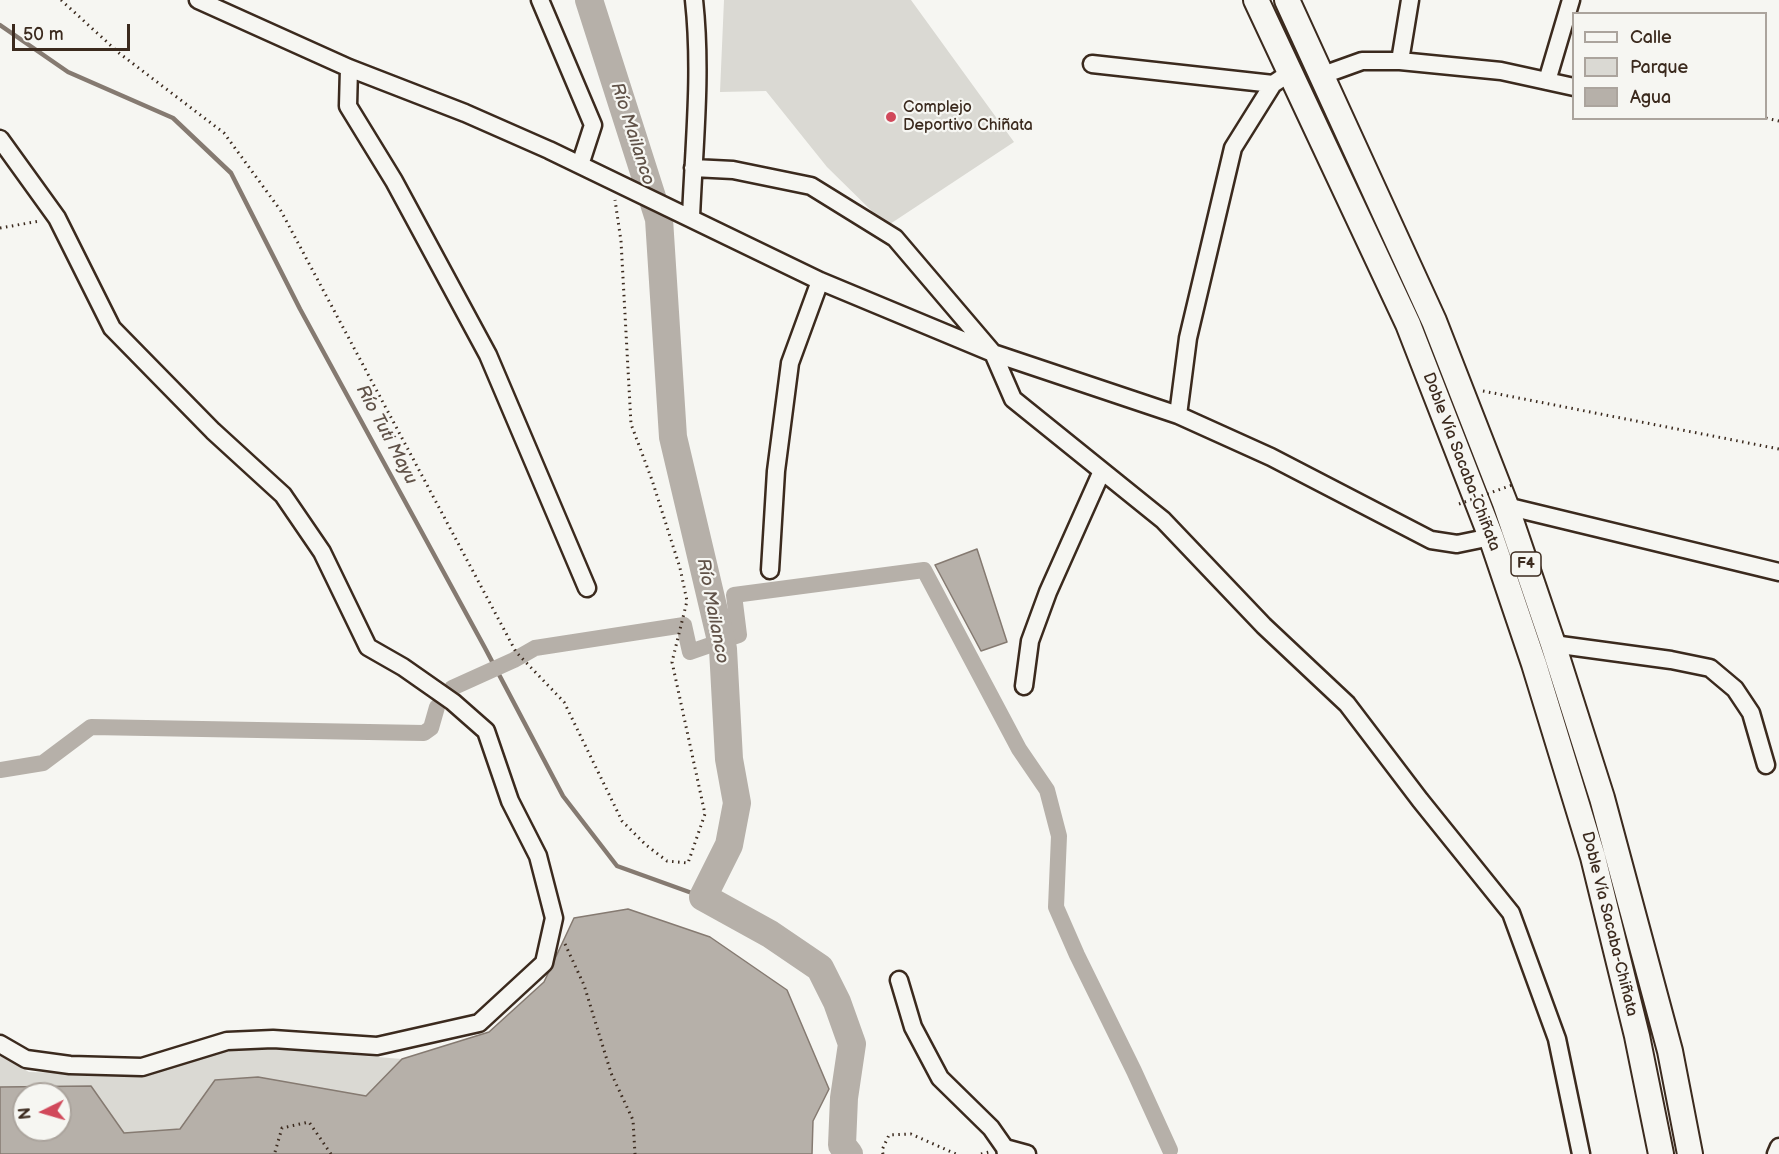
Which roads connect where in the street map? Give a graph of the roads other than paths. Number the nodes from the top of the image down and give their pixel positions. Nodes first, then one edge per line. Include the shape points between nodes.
1 (198, 0) edge
2 (540, 0) edge
3 (694, 0) edge
4 (1256, 0) edge
5 (1287, 0) edge
6 (1410, 0) edge
7 (1570, 0) edge
8 (1400, 61) junction
9 (1092, 64) dead end
10 (349, 68) junction
11 (1323, 75) junction
12 (1282, 78) junction
13 (1547, 81) junction
14 (1572, 87) edge
15 (0, 139) edge
16 (580, 165) junction
17 (693, 168) junction
18 (691, 217) junction
19 (820, 281) junction
20 (993, 353) junction
21 (1178, 415) junction
22 (1102, 471) junction
23 (1506, 506) junction
24 (1491, 537) junction
25 (770, 570) dead end
26 (1779, 572) edge
27 (587, 588) dead end
28 (1553, 644) junction
29 (1024, 686) dead end
30 (1766, 765) dead end
31 (899, 980) dead end
32 (0, 1044) edge
33 (1779, 1147) edge
34 (1006, 1151) edge
35 (1027, 1154) edge
36 (1581, 1154) edge
37 (1661, 1154) edge
38 (1690, 1154) edge
39 (1776, 1154) edge

1 - 10 street
2 - 16 street via 593,125
3 - 17 street via 698,71
4 - 12 highway, Doble Vía Sacaba-Chiñata / F4
5 - 11 highway, Doble Vía Sacaba-Chiñata / F4
6 - 8 street
7 - 13 street
8 - 11 street via 1362,61
8 - 13 street via 1501,71
9 - 12 street
10 - 16 street via 465,113
10 - 27 street via 348,106 394,181 488,355
11 - 23 highway, Doble Vía Sacaba-Chiñata / F4 via 1434,321
12 - 21 street via 1233,148 1188,338
12 - 24 highway, Doble Vía Sacaba-Chiñata / F4 via 1408,324
13 - 14 street
15 - 32 street via 57,218 112,328 213,431 283,495 322,552 368,647 445,696 486,730 510,801 538,856 554,918 544,963 479,1023 377,1047 273,1039 227,1041 142,1067 26,1059
16 - 18 street
17 - 18 street
17 - 20 street via 811,186 896,238
18 - 19 street
19 - 20 street
19 - 25 street via 790,363 776,471
20 - 21 street
20 - 22 street via 1013,399
21 - 24 street via 1271,457 1431,540 1457,544
22 - 29 street via 1044,602 1030,641
22 - 36 street via 1163,520 1264,626 1347,704 1511,913 1557,1039
23 - 26 street
23 - 28 highway, Doble Vía Sacaba-Chiñata / F4
24 - 37 highway, Doble Vía Sacaba-Chiñata / F4 via 1593,857
28 - 30 street via 1710,668 1735,689 1751,713
28 - 38 highway, Doble Vía Sacaba-Chiñata / F4 via 1602,798 1642,946 1670,1051
31 - 34 street via 913,1027 940,1078 991,1128
33 - 39 street
34 - 35 street

